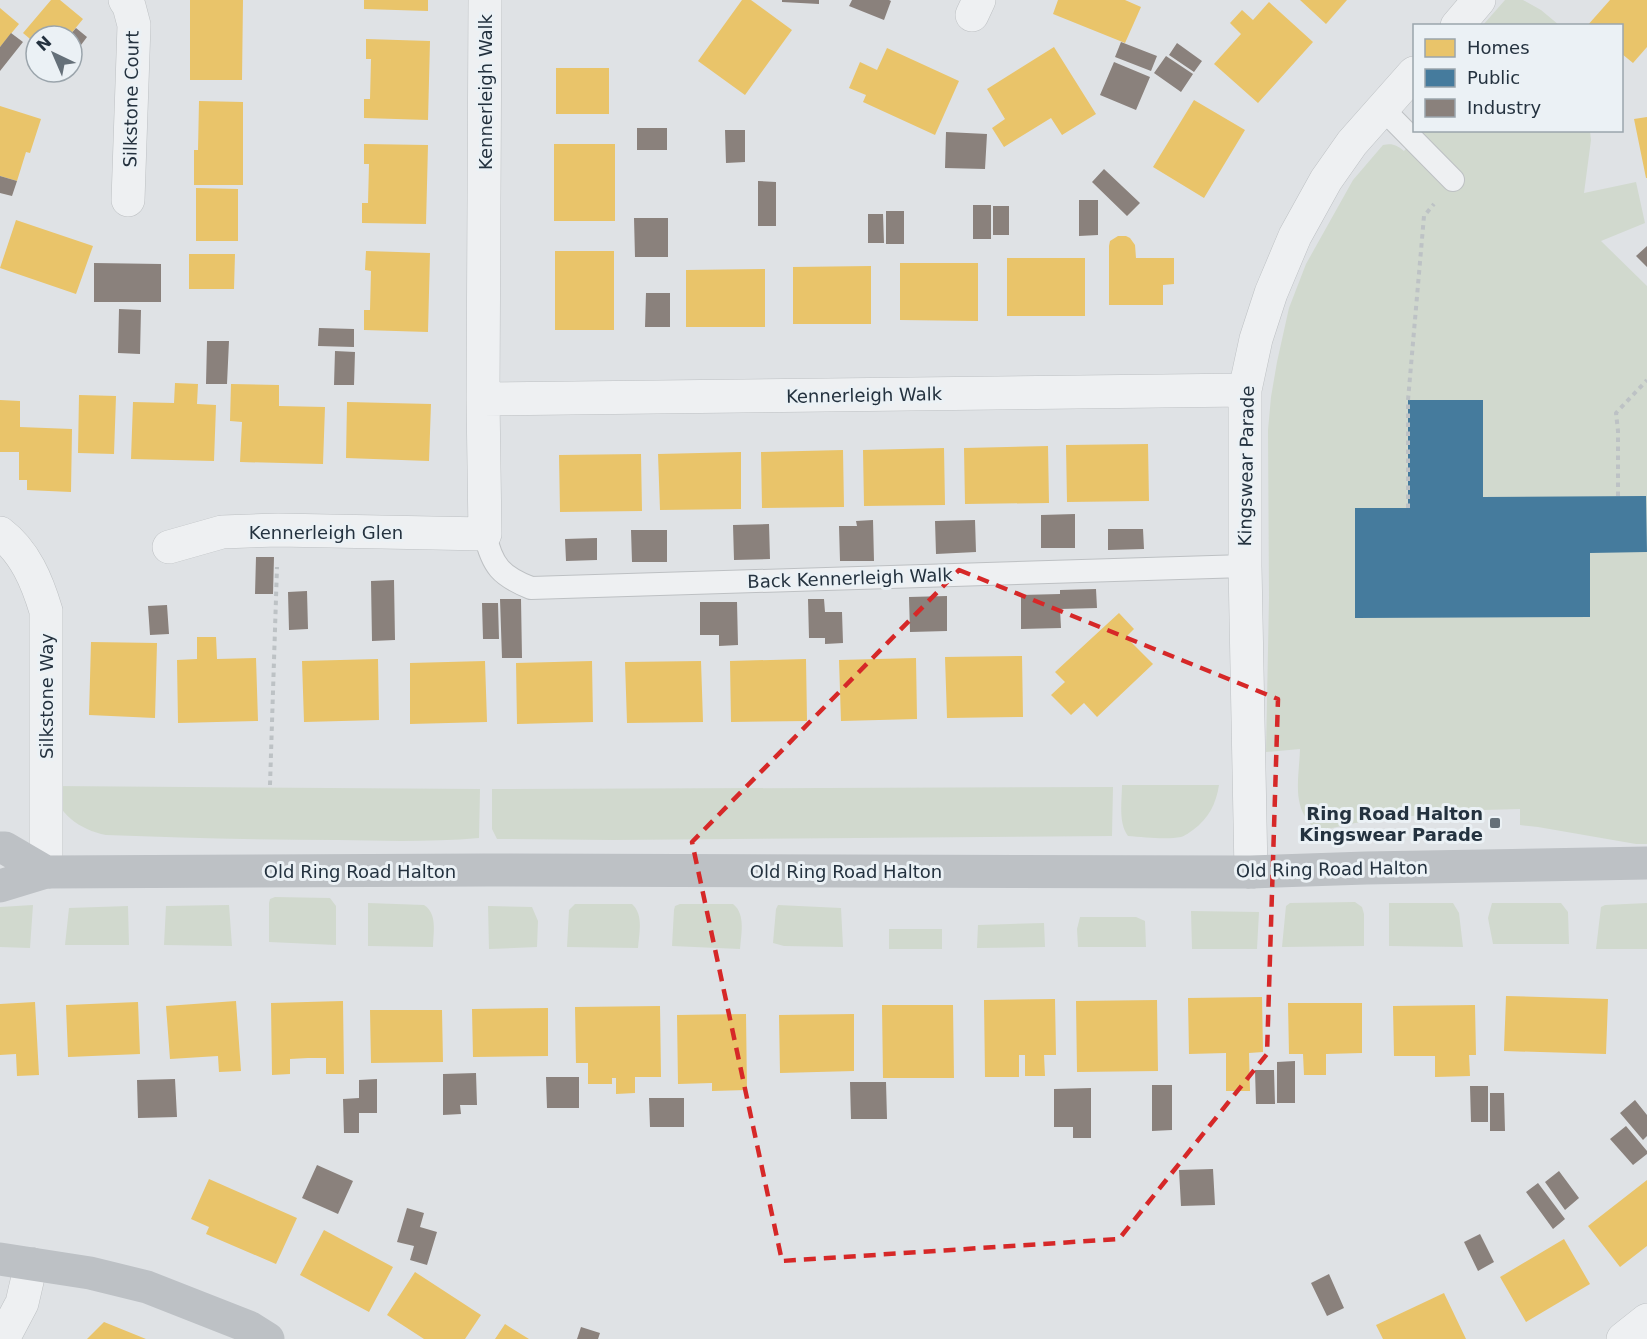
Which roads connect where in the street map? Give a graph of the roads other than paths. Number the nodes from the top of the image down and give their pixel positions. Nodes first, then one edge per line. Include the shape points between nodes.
1 (125, 0) edge
2 (485, 0) edge
3 (1479, 0) edge
4 (1459, 24) edge
5 (1413, 74) edge
6 (1382, 108) junction
7 (1453, 180) road end
8 (128, 200) dead end
9 (1245, 390) junction
10 (483, 399) junction
11 (0, 534) edge
12 (485, 534) junction
13 (169, 547) dead end
14 (1245, 566) junction
15 (0, 848) edge
16 (1647, 863) edge
17 (46, 872) junction
18 (1251, 872) junction
19 (0, 886) edge
20 (15, 1262) edge
21 (1647, 1320) edge
22 (3, 1339) edge
23 (268, 1339) edge
24 (1623, 1339) edge

1 - 8 street, Silkstone Court via 134,25
2 - 10 street, Kennerleigh Walk
3 - 4 street
5 - 6 street, Kingswear Parade
6 - 7 lane
6 - 9 street, Kingswear Parade via 1326,180 1295,236 1270,293
9 - 10 street, Kennerleigh Walk
9 - 14 street, Kingswear Parade
10 - 12 street, Kennerleigh Walk
11 - 17 street, Silkstone Way via 24,559 38,584 46,611
12 - 13 street, Kennerleigh Glen via 222,532
12 - 14 lane, Back Kennerleigh Walk via 499,569 513,581 531,588
14 - 18 street, Kingswear Parade
15 - 17 main road
16 - 18 main road, Old Ring Road Halton
17 - 18 main road, Old Ring Road Halton
17 - 19 main road
20 - 22 street via 22,1304
20 - 23 main road via 90,1273 147,1287 249,1327
21 - 24 street

